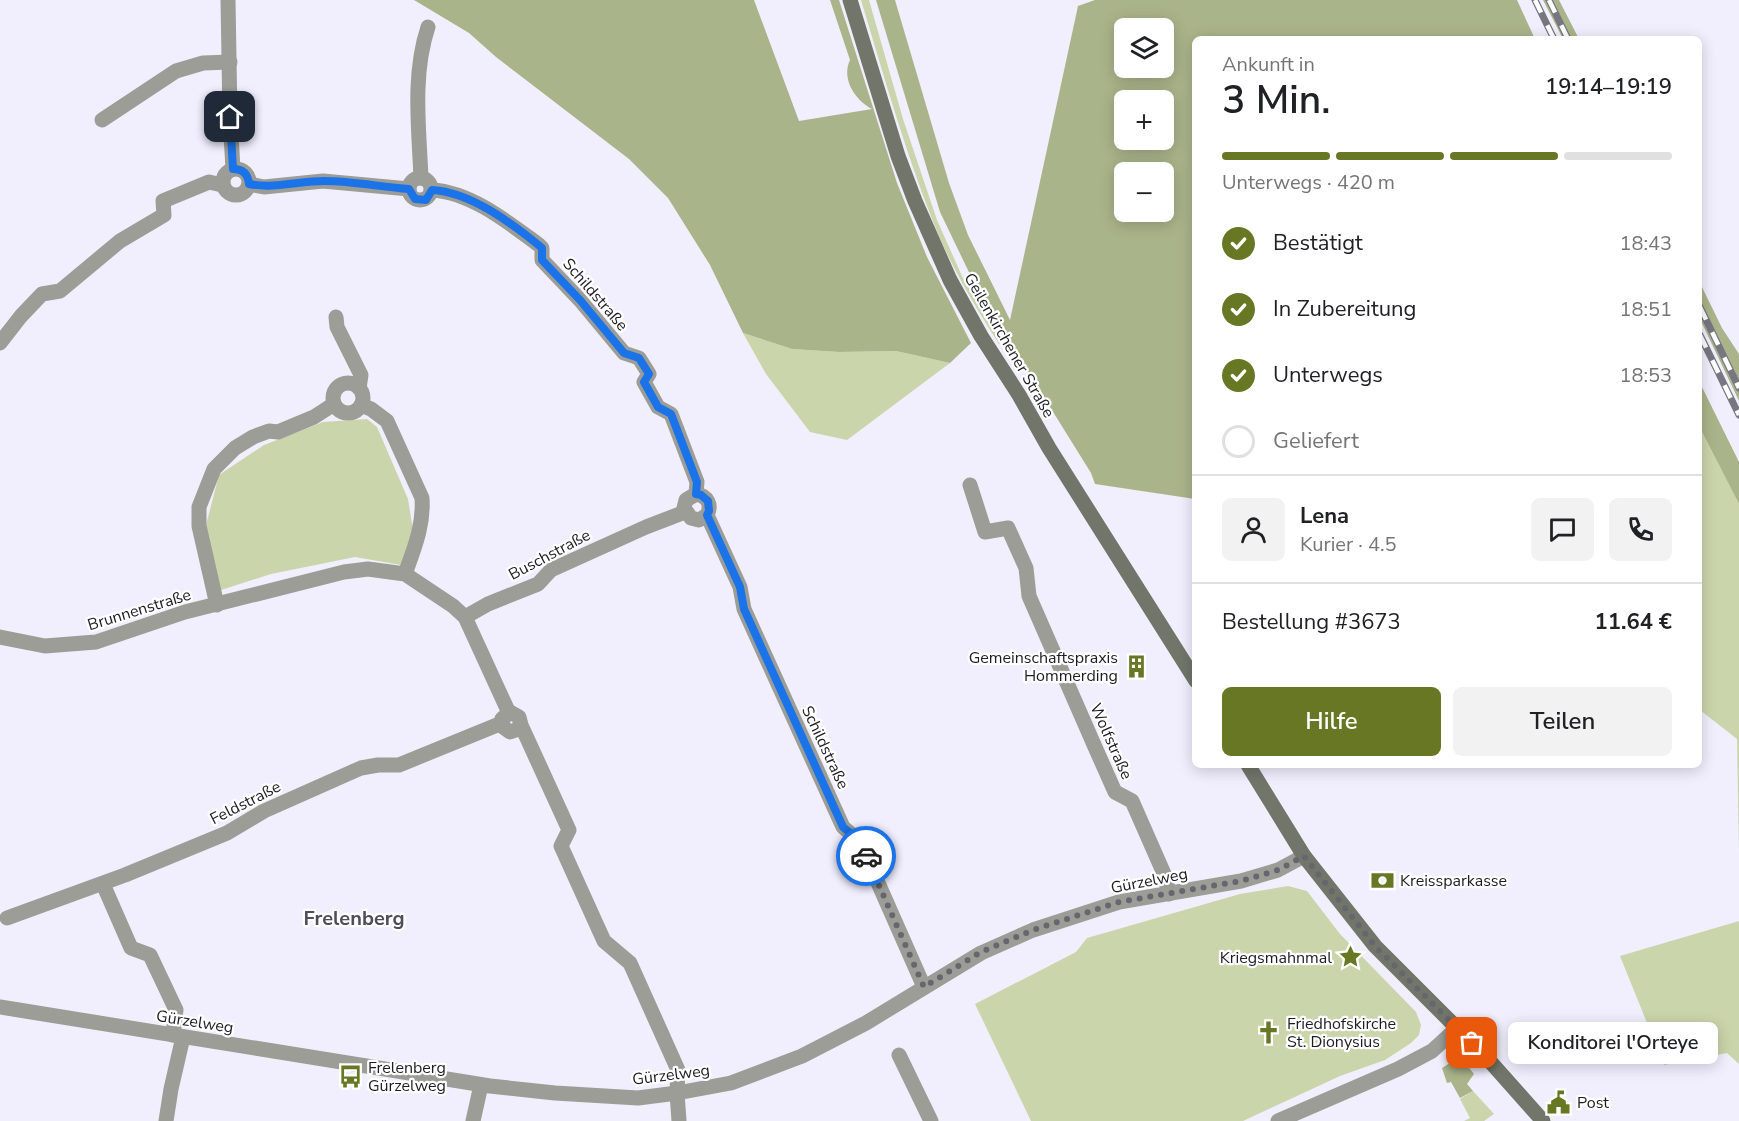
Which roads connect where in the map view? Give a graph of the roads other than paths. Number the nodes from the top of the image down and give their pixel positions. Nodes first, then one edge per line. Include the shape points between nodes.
1 (228, 0) edge
2 (850, 0) edge
3 (428, 27) dead end
4 (230, 62) junction
5 (102, 120) dead end
6 (233, 169) junction
7 (421, 178) junction
8 (249, 184) junction
9 (222, 185) junction
10 (409, 189) junction
11 (432, 190) junction
12 (336, 317) dead end
13 (0, 343) edge
14 (359, 388) junction
15 (334, 404) junction
16 (361, 405) junction
17 (970, 485) dead end
18 (696, 494) junction
19 (685, 512) junction
20 (707, 515) junction
21 (405, 574) junction
22 (217, 605) junction
23 (465, 617) junction
24 (0, 637) edge
25 (1192, 675) edge
26 (505, 718) junction
27 (1250, 768) edge
28 (1304, 856) junction
29 (103, 884) junction
30 (1169, 894) junction
31 (7, 918) dead end
32 (924, 987) junction
33 (0, 1007) edge
34 (1456, 1029) junction
35 (178, 1036) junction
36 (899, 1055) dead end
37 (481, 1085) junction
38 (677, 1094) junction
39 (166, 1121) edge
40 (473, 1121) edge
41 (679, 1121) edge
42 (931, 1121) edge
43 (1278, 1121) edge
44 (1543, 1121) edge

1 - 4 street
2 - 25 main road, Geilenkirchener Straße via 898,156 950,279 1049,448
3 - 7 street via 417,75
4 - 5 street via 203,63 176,71
4 - 6 street
6 - 8 street via 245,172
6 - 9 street via 225,174
7 - 10 street via 415,179
7 - 11 street via 429,182
8 - 9 street, Schildstraße via 247,190 236,196
8 - 10 street, Schildstraße via 264,187 323,181
9 - 13 street, Schildstraße via 209,182 163,201 164,215 120,241 60,291 42,294
10 - 11 street, Schildstraße via 420,201 426,200
11 - 18 street, Schildstraße via 445,191 499,215 542,248 542,260 624,353 639,358 649,374 644,382 658,407 671,414 697,482
12 - 14 street via 337,327 361,375
14 - 15 street, Brunnenstraße via 348,383 337,387
14 - 16 street via 363,396
15 - 16 street via 348,413
15 - 22 street, Brunnenstraße via 278,432 253,437 214,469 199,507 199,526
16 - 21 street via 387,421 422,498 421,527
17 - 30 street, Wolfstraße via 986,532 1008,528 1026,568 1029,596 1083,722 1115,792 1132,801
18 - 19 street via 686,500
18 - 20 street, Schildstraße via 708,501
19 - 20 street via 695,520
19 - 23 street, Buschstraße via 551,570 538,584
20 - 32 street, Schildstraße via 813,763 843,827 861,842
21 - 22 street, Brunnenstraße via 368,569 344,572
21 - 23 street, Brunnenstraße
22 - 24 street, Brunnenstraße via 82,644 45,646
23 - 26 street
26 - 29 street, Feldstraße via 399,765 361,768 264,811 227,833
26 - 38 street via 505,730 510,732 521,725 569,830 561,846 604,941 630,963 678,1070
27 - 28 main road
28 - 30 street, Gürzelweg via 1278,870 1241,881
28 - 34 main road via 1375,946
29 - 31 street, Feldstraße
29 - 35 street via 131,948 150,955 159,973 176,1010
30 - 32 street, Gürzelweg via 1119,902 1033,930 981,952
32 - 38 street, Gürzelweg via 802,1056 731,1083
33 - 35 street, Gürzelweg
34 - 43 street via 1432,1051 1398,1069
34 - 44 main road
35 - 37 street, Gürzelweg
35 - 39 street
36 - 42 street
37 - 38 street, Gürzelweg via 638,1098
37 - 40 street
38 - 41 street

